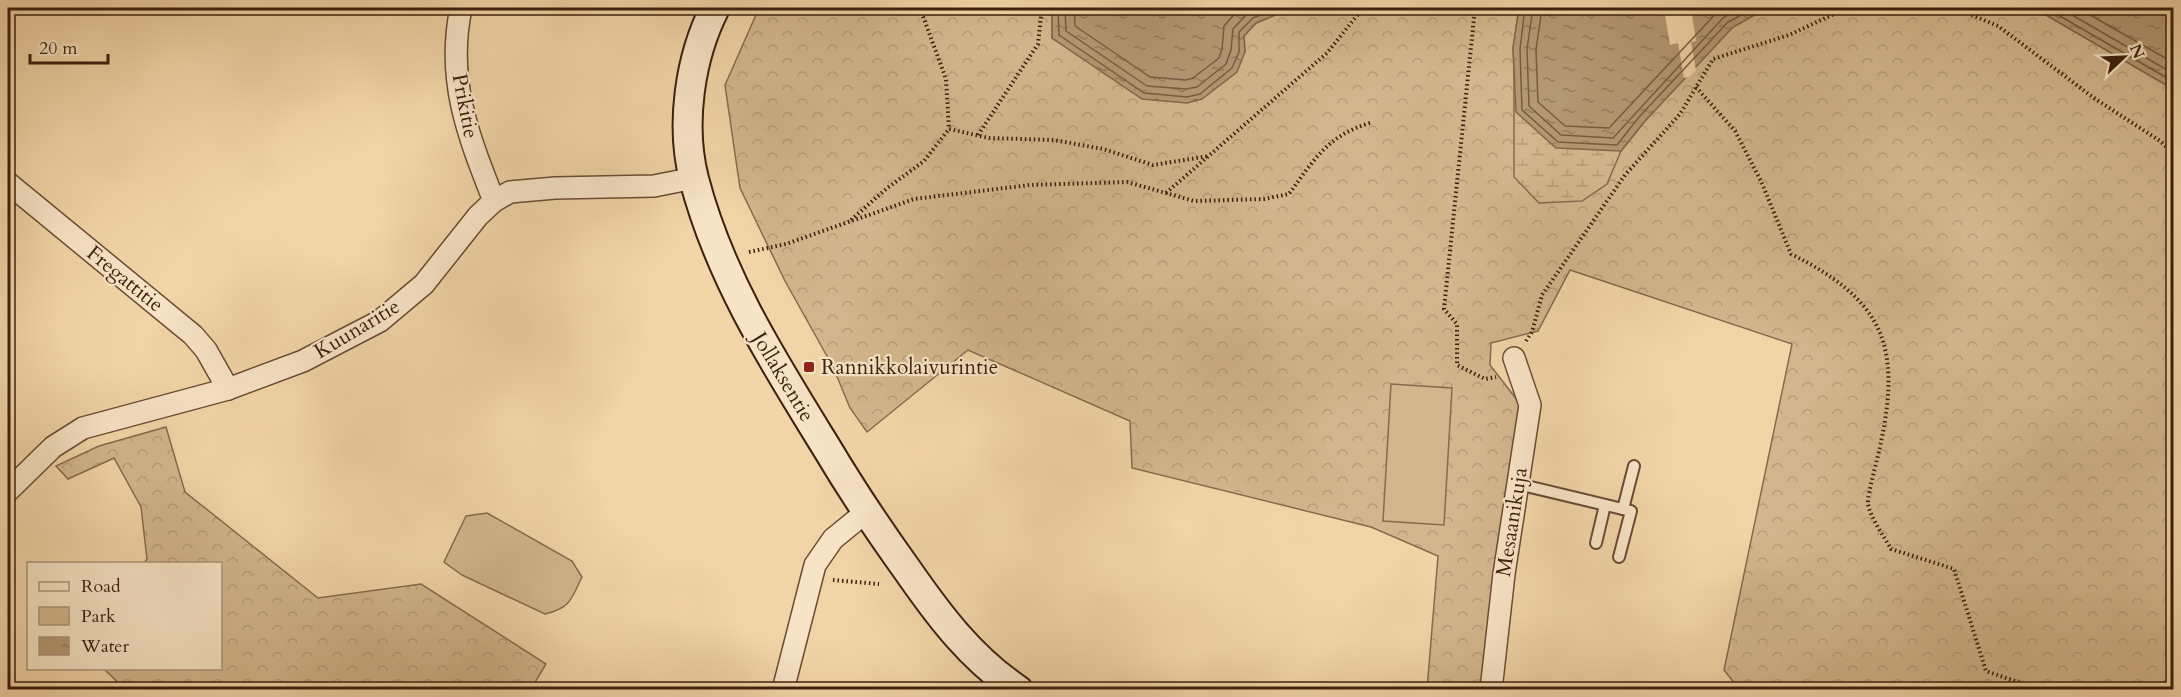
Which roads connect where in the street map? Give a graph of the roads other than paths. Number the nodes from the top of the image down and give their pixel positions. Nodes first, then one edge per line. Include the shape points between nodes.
1 (461, 8) edge
2 (715, 8) edge
3 (694, 178) junction
4 (8, 183) edge
5 (494, 201) junction
6 (1514, 358) road end
7 (228, 389) junction
8 (1634, 466) dead end
9 (1518, 484) junction
10 (8, 491) edge
11 (1605, 505) junction
12 (1623, 509) junction
13 (866, 512) junction
14 (1596, 543) dead end
15 (1619, 557) dead end
16 (783, 690) edge
17 (1018, 690) edge
18 (1491, 690) edge

1 - 5 street, Prikitie via 456,68 465,128
2 - 3 main road, Jollaksentie via 701,34 692,78 688,123
3 - 5 street, Kuunaritie via 654,186 510,192
3 - 13 main road, Jollaksentie via 740,303
4 - 7 street, Fregattitie via 193,335
5 - 7 street, Kuunaritie via 424,284 380,321 303,361
6 - 9 street, Mesaanikuja via 1530,405
7 - 10 street, Kuunaritie via 83,428 53,447
8 - 12 lane
9 - 11 lane
9 - 18 street, Mesaanikuja
11 - 12 lane
11 - 14 lane
12 - 15 lane via 1631,511
13 - 16 street via 833,539 815,565
13 - 17 main road, Jollaksentie via 949,630 989,671

